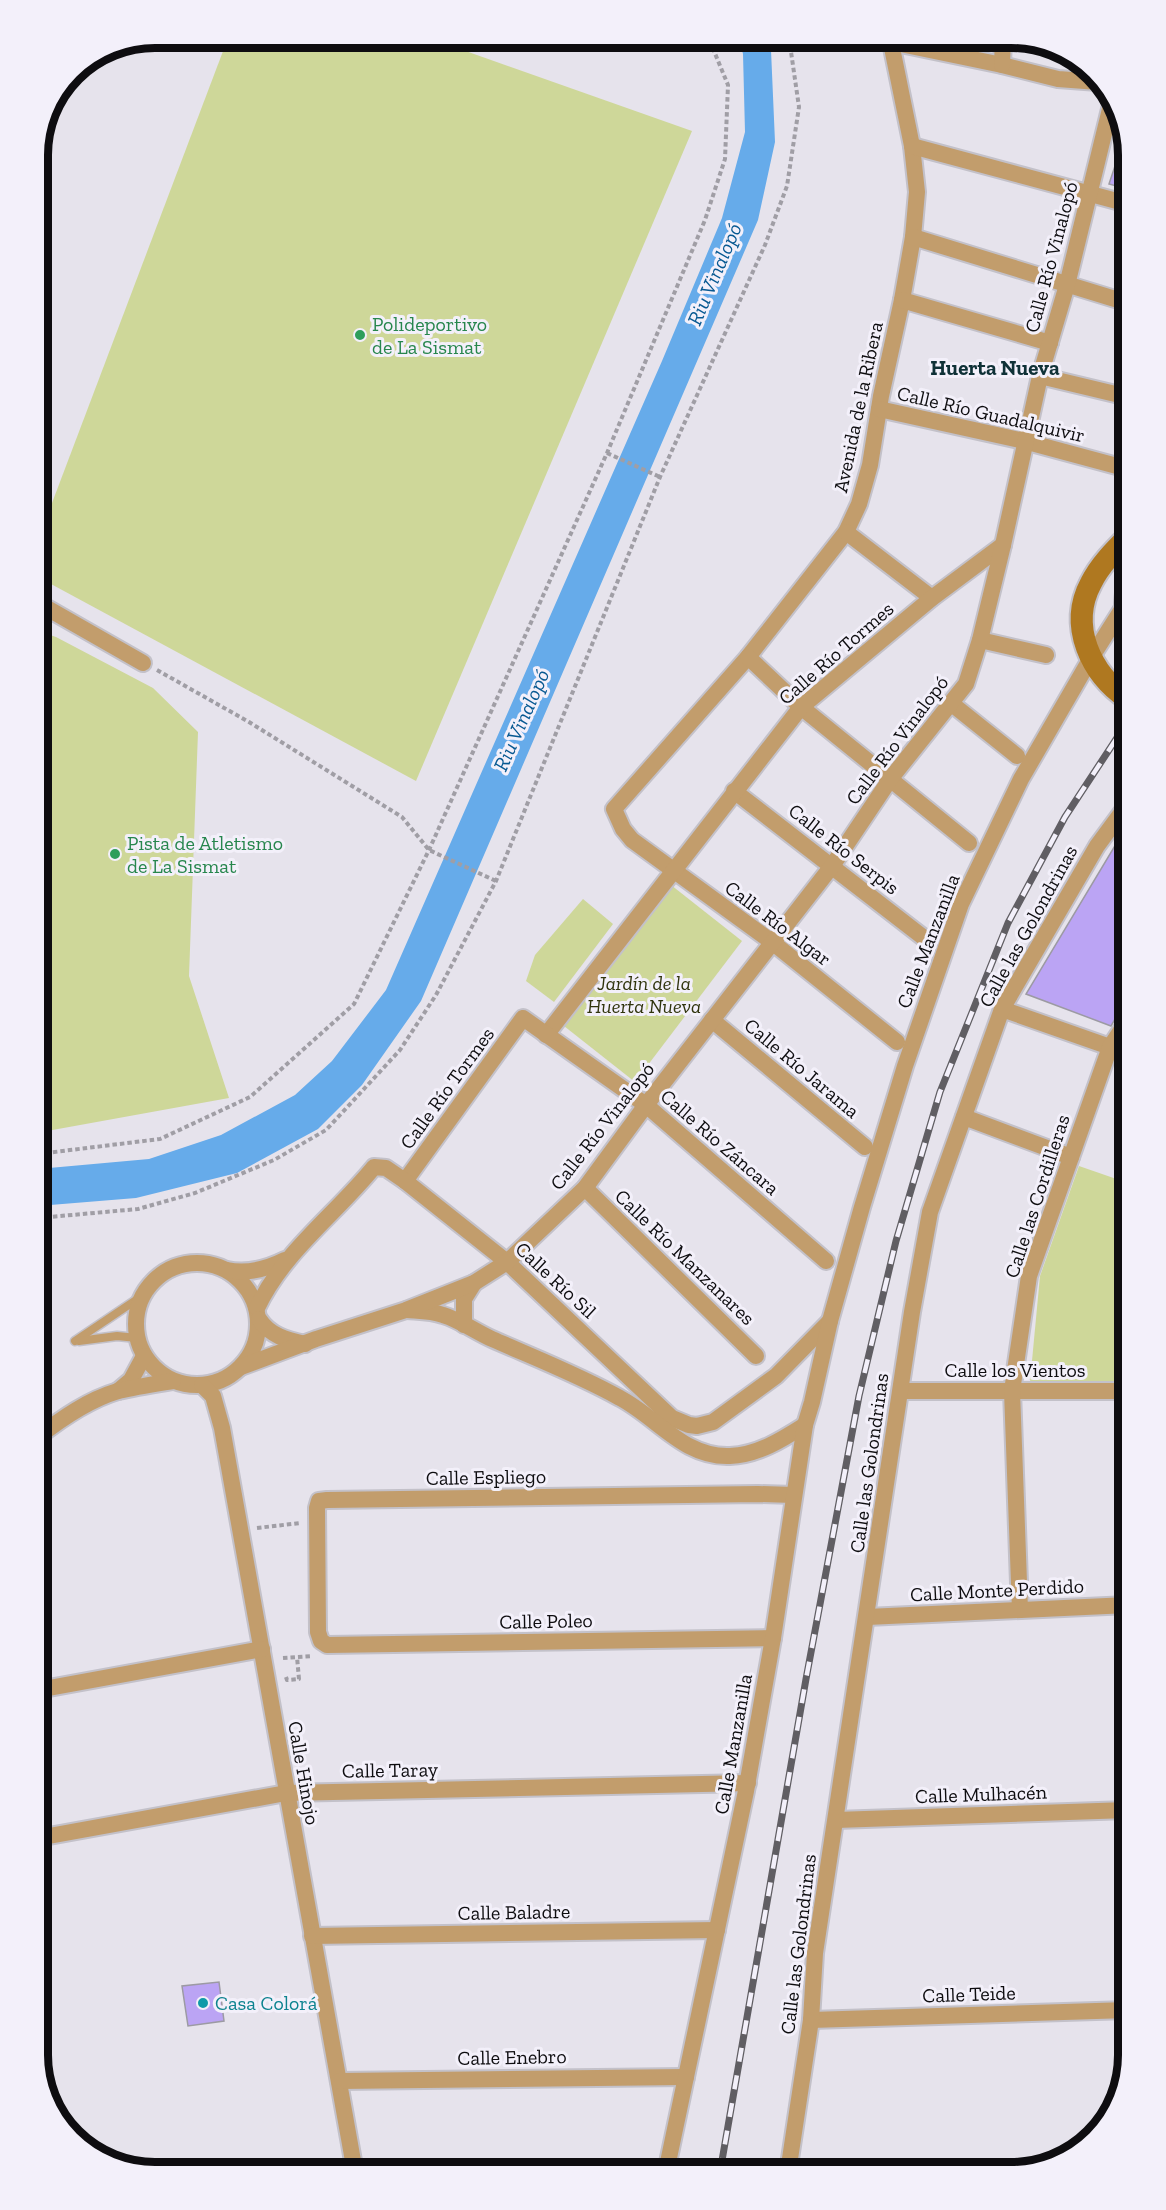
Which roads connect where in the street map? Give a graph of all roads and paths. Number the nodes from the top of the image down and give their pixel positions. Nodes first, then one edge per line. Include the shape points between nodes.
1 (714, 48) edge
2 (790, 48) edge
3 (893, 48) edge
4 (927, 48) edge
5 (1003, 48) edge
6 (1002, 65) junction
7 (1089, 81) edge
8 (1109, 113) edge
9 (912, 146) junction
10 (1090, 194) junction
11 (1118, 201) edge
12 (912, 237) junction
13 (1067, 285) junction
14 (902, 300) junction
15 (1118, 300) edge
16 (1050, 343) junction
17 (1040, 376) junction
18 (1118, 396) edge
19 (879, 410) junction
20 (1024, 441) junction
21 (607, 453) junction
22 (1118, 466) edge
23 (660, 477) junction
24 (846, 532) junction
25 (1003, 545) junction
26 (1118, 548) edge
27 (932, 598) junction
28 (48, 609) edge
29 (1118, 616) edge
30 (980, 640) junction
31 (1046, 655) dead end
32 (748, 657) junction
33 (1091, 658) junction
34 (143, 663) joint
35 (1118, 692) edge
36 (952, 704) junction
37 (801, 707) junction
38 (1017, 756) dead end
39 (891, 778) junction
40 (734, 791) junction
41 (1118, 818) edge
42 (633, 840) joint
43 (969, 843) dead end
44 (429, 850) junction
45 (832, 866) junction
46 (674, 871) junction
47 (496, 880) junction
48 (928, 941) dead end
49 (772, 942) junction
50 (1002, 1009) junction
51 (523, 1018) joint
52 (712, 1020) junction
53 (546, 1035) junction
54 (1118, 1035) edge
55 (897, 1042) dead end
56 (1110, 1047) junction
57 (646, 1105) junction
58 (964, 1117) junction
59 (865, 1147) dead end
60 (48, 1153) edge
61 (1071, 1157) junction
62 (405, 1181) junction
63 (585, 1188) junction
64 (48, 1217) edge
65 (286, 1260) junction
66 (826, 1261) dead end
67 (507, 1262) junction
68 (227, 1270) junction
69 (474, 1282) junction
70 (142, 1296) junction
71 (406, 1310) junction
72 (258, 1313) junction
73 (830, 1321) junction
74 (464, 1325) junction
75 (137, 1338) junction
76 (306, 1344) junction
77 (144, 1356) junction
78 (756, 1356) dead end
79 (241, 1368) junction
80 (173, 1381) junction
81 (202, 1385) junction
82 (901, 1391) junction
83 (1012, 1391) junction
84 (1118, 1391) edge
85 (117, 1392) junction
86 (672, 1418) joint
87 (805, 1425) junction
88 (48, 1429) edge
89 (794, 1495) junction
90 (317, 1521) junction
91 (241, 1529) junction
92 (1118, 1605) edge
93 (1020, 1610) junction
94 (867, 1617) junction
95 (774, 1638) junction
96 (262, 1649) junction
97 (283, 1658) junction
98 (266, 1673) junction
99 (48, 1688) edge
100 (748, 1784) junction
101 (286, 1793) junction
102 (1118, 1810) edge
103 (836, 1820) junction
104 (48, 1836) edge
105 (717, 1930) junction
106 (312, 1936) junction
107 (1118, 2010) edge
108 (811, 2020) junction
109 (686, 2077) junction
110 (339, 2081) junction
111 (353, 2162) edge
112 (668, 2162) edge
113 (790, 2162) edge

1 - 21 path via 728,85 725,159 705,220
2 - 23 path via 799,107 787,186 765,245
3 - 9 street, Avenida de la Ribera
4 - 6 street
5 - 6 street
6 - 7 street via 1058,79
8 - 10 street, Calle Río Vinalopó
9 - 10 street
9 - 12 street, Avenida de la Ribera via 917,192
10 - 11 street
10 - 13 street, Calle Río Vinalopó
12 - 13 street
12 - 14 street, Avenida de la Ribera
13 - 15 street
13 - 16 street, Calle Río Vinalopó
14 - 16 street
14 - 19 street, Avenida de la Ribera
16 - 17 street, Calle Río Vinalopó
17 - 18 street
17 - 20 street, Calle Río Vinalopó
19 - 20 street, Calle Río Guadalquivir
19 - 24 street, Avenida de la Ribera via 870,465
20 - 22 street, Calle Río Guadalquivir
20 - 25 street, Calle Río Vinalopó
21 - 23 path
21 - 44 path
23 - 47 path
24 - 27 street
24 - 32 street, Avenida de la Ribera
25 - 27 street, Calle Río Tormes
25 - 30 street, Calle Río Vinalopó
26 - 33 street via 1089,586 1083,607 1084,642
27 - 37 street, Calle Río Tormes
28 - 34 street
29 - 33 street, Calle Manzanilla
30 - 31 street
30 - 36 street, Calle Río Vinalopó via 966,684
32 - 37 street
32 - 42 street, Avenida de la Ribera via 614,809
33 - 35 street
33 - 73 street, Calle Manzanilla via 1021,779 961,904 905,1066
34 - 44 path via 249,722 402,817
36 - 38 street
36 - 39 street, Calle Río Vinalopó
37 - 39 street
37 - 40 street, Calle Río Tormes
39 - 43 street
39 - 45 street, Calle Río Vinalopó
40 - 45 street, Calle Río Serpis
40 - 46 street, Calle Río Tormes
41 - 50 street, Calle las Golondrinas via 1097,846
42 - 46 street, Calle Río Algar
44 - 47 path
44 - 60 path via 354,1004 250,1096 160,1139
45 - 48 street, Calle Río Serpis
45 - 49 street, Calle Río Vinalopó
46 - 49 street, Calle Río Algar
46 - 53 street, Calle Río Tormes
47 - 64 path via 436,994 400,1050 326,1130 274,1160 195,1193 138,1209
49 - 52 street, Calle Río Vinalopó
49 - 55 street, Calle Río Algar
50 - 56 street
50 - 58 street, Calle las Golondrinas
51 - 53 street, Calle Río Záncara
51 - 62 street, Calle Río Tormes
52 - 57 street, Calle Río Vinalopó
52 - 59 street, Calle Río Jarama
53 - 57 street, Calle Río Záncara
54 - 56 street, Calle las Cordilleras
56 - 61 street, Calle las Cordilleras
57 - 63 street, Calle Río Vinalopó
57 - 66 street, Calle Río Záncara
58 - 61 street
58 - 82 street, Calle las Golondrinas via 930,1212
61 - 83 street, Calle las Cordilleras via 1029,1276
62 - 65 street, Calle Río Sil via 386,1168 374,1167
62 - 67 street, Calle Río Sil
63 - 67 street, Calle Río Vinalopó
63 - 78 street, Calle Río Manzanares
65 - 68 street via 272,1267
65 - 72 street via 268,1285
67 - 69 street, Calle Río Vinalopó
67 - 86 street, Calle Río Sil
68 - 70 street via 208,1263 188,1263 153,1280
68 - 72 street via 250,1292
69 - 71 street, Calle Río Vinalopó
69 - 74 street via 464,1299
70 - 75 street via 135,1323
70 - 75 lane via 75,1341
71 - 74 street via 443,1315
71 - 76 street, Calle Río Vinalopó
72 - 76 street via 264,1327 280,1337
72 - 79 street via 257,1337
73 - 86 street, Calle Manzanilla via 776,1376 713,1422 697,1426
73 - 87 street, Calle Manzanilla
74 - 87 street via 622,1399 675,1439 708,1454 731,1456 753,1452
75 - 77 street
76 - 79 street, Calle Río Vinalopó
77 - 80 street
77 - 85 street via 131,1380
79 - 81 street
80 - 81 street
80 - 85 street
81 - 91 street, Calle Hinojo via 213,1396 222,1428
82 - 83 street, Calle los Vientos
82 - 94 street, Calle las Golondrinas
83 - 84 street, Calle los Vientos
83 - 93 street, Calle las Cordilleras
85 - 88 street via 65,1416
87 - 89 street, Calle Manzanilla
89 - 90 street, Calle Espliego via 327,1500 317,1508
89 - 95 street, Calle Manzanilla
90 - 91 path
90 - 95 street, Calle Poleo via 318,1632 327,1646
91 - 96 street, Calle Hinojo
92 - 93 street, Calle Monte Perdido
93 - 94 street, Calle Monte Perdido
94 - 103 street, Calle las Golondrinas
95 - 100 street, Calle Manzanilla
96 - 98 street, Calle Hinojo
96 - 99 street
97 - 97 path via 297,1657 299,1679 287,1680
97 - 98 path via 278,1658 280,1672
98 - 101 street, Calle Hinojo
100 - 101 street, Calle Taray
100 - 105 street, Calle Manzanilla
101 - 104 street, Calle Taray
101 - 106 street, Calle Hinojo
102 - 103 street, Calle Mulhacén
103 - 108 street, Calle las Golondrinas via 815,1953
105 - 106 street, Calle Baladre
105 - 109 street, Calle Manzanilla
106 - 110 street, Calle Hinojo
107 - 108 street, Calle Teide
108 - 113 street, Calle las Golondrinas
109 - 110 street, Calle Enebro
109 - 112 street, Calle Manzanilla
110 - 111 street, Calle Hinojo

